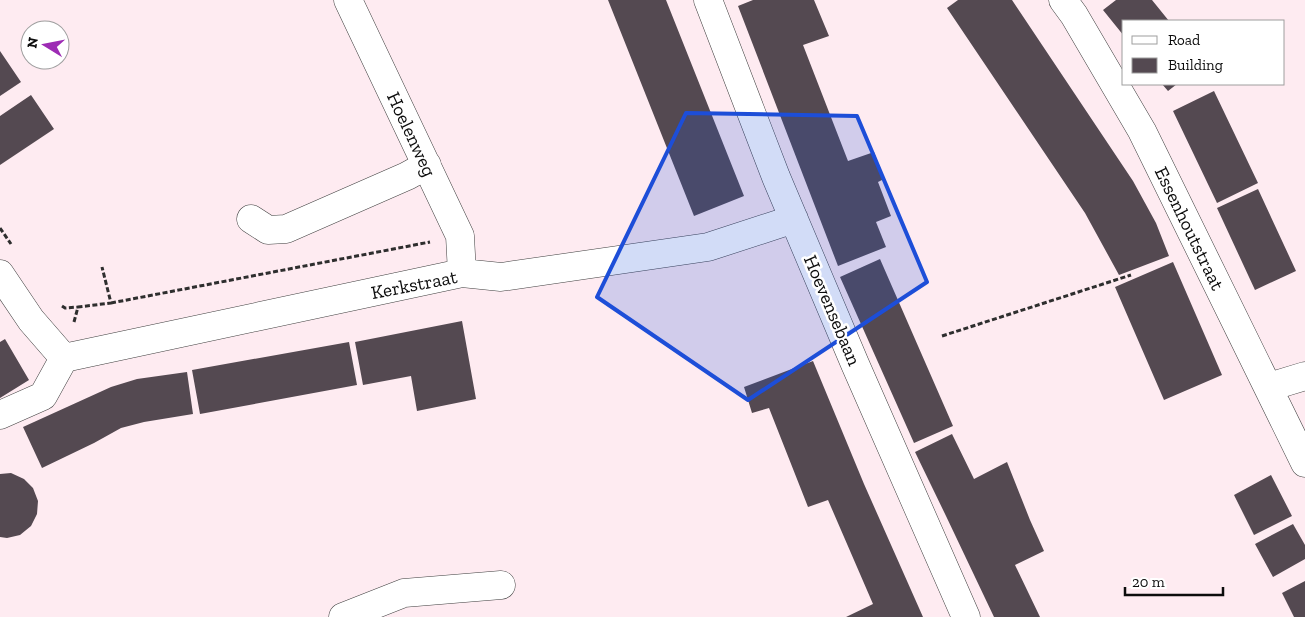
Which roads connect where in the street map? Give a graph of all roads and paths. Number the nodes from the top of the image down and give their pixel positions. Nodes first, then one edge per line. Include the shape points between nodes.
1 (348, 0) edge
2 (708, 0) edge
3 (1062, 0) edge
4 (427, 165) junction
5 (251, 219) dead end
6 (794, 219) junction
7 (460, 236) junction
8 (102, 267) dead end
9 (462, 273) junction
10 (0, 274) edge
11 (1131, 275) dead end
12 (111, 304) junction
13 (942, 336) dead end
14 (64, 358) junction
15 (1305, 376) edge
16 (1269, 387) junction
17 (0, 415) edge
18 (1305, 463) edge
19 (501, 585) dead end
20 (343, 617) edge
21 (966, 617) edge

1 - 4 street, Hoelenweg
2 - 6 street, Hoevensebaan
3 - 16 street, Essenhoutstraat via 1142,131
4 - 5 street via 286,229 268,230
4 - 7 street, Hoelenweg
6 - 9 street, Kerkstraat via 708,247 501,277
6 - 21 street, Hoevensebaan
7 - 9 street, Hoelenweg
7 - 12 path
8 - 12 path
9 - 14 street, Kerkstraat
10 - 14 street via 31,320
11 - 13 path
12 - 14 path via 78,307
14 - 17 street via 44,396
15 - 16 street
16 - 18 street, Essenhoutstraat
19 - 20 street via 404,593

